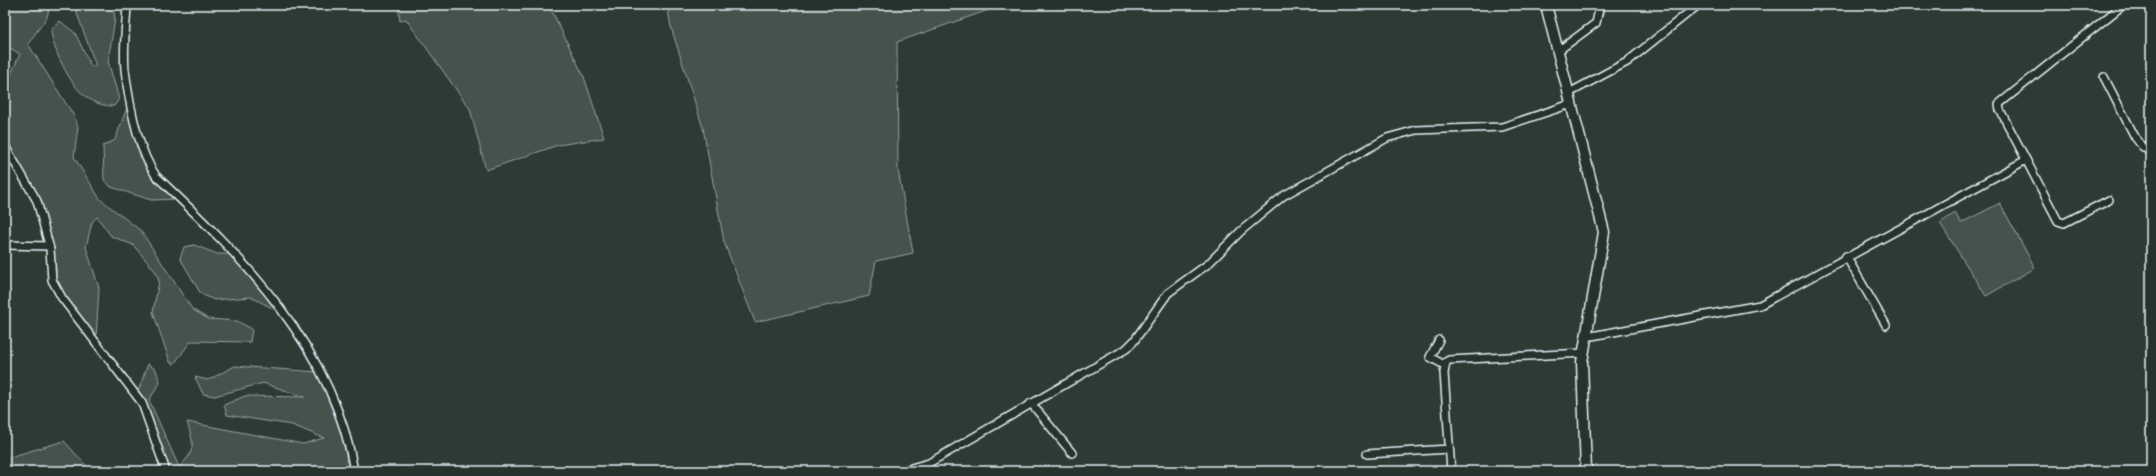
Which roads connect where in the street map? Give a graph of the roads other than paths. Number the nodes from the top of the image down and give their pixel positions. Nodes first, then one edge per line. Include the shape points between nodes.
1 (127, 5) edge
2 (1546, 5) edge
3 (1600, 5) edge
4 (1698, 5) edge
5 (2123, 5) edge
6 (1558, 51) junction
7 (2104, 77) dead end
8 (1568, 93) junction
9 (1571, 104) junction
10 (5, 146) edge
11 (2151, 152) edge
12 (2026, 160) junction
13 (2109, 200) dead end
14 (5, 245) edge
15 (49, 246) junction
16 (1846, 256) junction
17 (1886, 324) dead end
18 (1586, 337) junction
19 (1439, 340) dead end
20 (1584, 353) junction
21 (1444, 365) junction
22 (1031, 403) junction
23 (1449, 449) junction
24 (1072, 453) dead end
25 (1367, 454) dead end
26 (2151, 458) edge
27 (2151, 468) edge
28 (166, 471) edge
29 (354, 471) edge
30 (900, 471) edge
31 (1451, 471) edge
32 (1586, 471) edge

1 - 29 street via 125,69 147,163 156,176 245,265 293,326 313,357 338,410
2 - 6 street
3 - 6 street via 1596,23
4 - 8 street via 1627,62
5 - 12 street via 1999,104
6 - 8 street
7 - 11 street via 2135,137
8 - 9 street
9 - 18 street via 1604,232
9 - 22 street via 1502,127 1416,130 1387,138 1315,177 1283,196 1208,264 1168,293 1126,349
10 - 15 street via 37,201
12 - 13 street via 2061,223 2064,224
12 - 16 street
14 - 15 street
15 - 28 street via 52,280 142,403
16 - 17 street
16 - 18 street via 1760,305
18 - 20 street
19 - 21 street via 1430,357
20 - 21 street via 1448,360
20 - 32 street
21 - 23 street
22 - 24 street
22 - 30 street via 929,463
23 - 25 street
23 - 31 street
26 - 27 street

